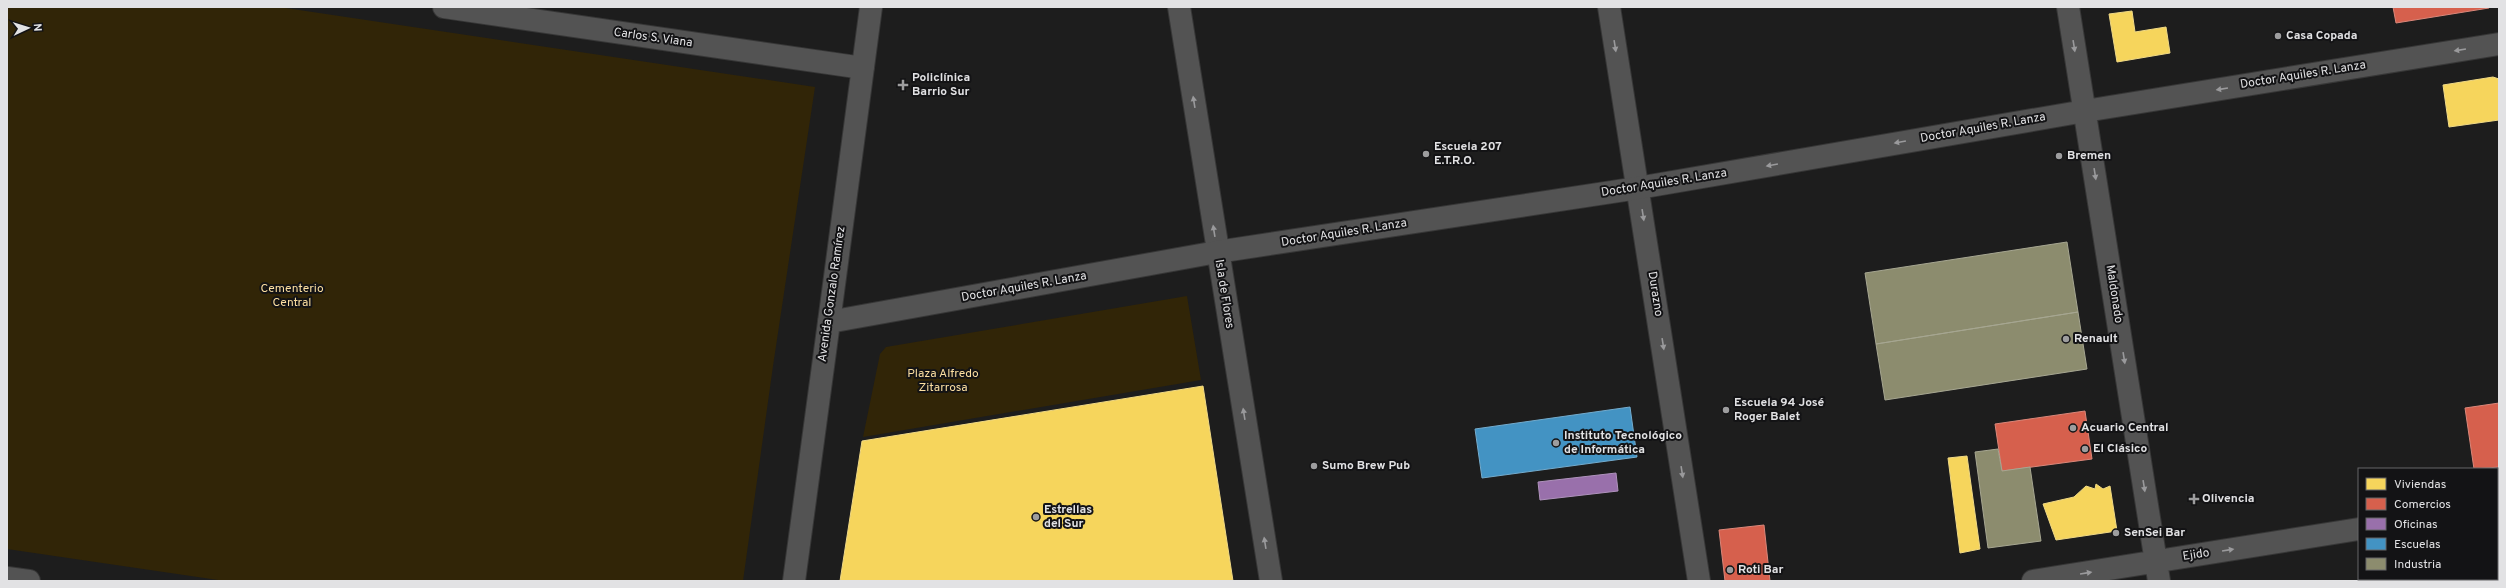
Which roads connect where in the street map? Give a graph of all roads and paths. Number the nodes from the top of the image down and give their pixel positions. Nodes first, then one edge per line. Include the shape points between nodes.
1 (444, 7) edge
2 (871, 7) edge
3 (1179, 7) edge
4 (1609, 7) edge
5 (2068, 7) edge
6 (2499, 44) edge
7 (863, 68) junction
8 (2085, 110) junction
9 (1638, 188) junction
10 (1217, 252) junction
11 (829, 322) junction
12 (2358, 529) edge
13 (2157, 571) edge
14 (7, 578) edge
15 (29, 581) edge
16 (794, 581) edge
17 (1271, 581) edge
18 (1699, 581) edge
19 (2034, 581) edge

1 - 7 street, Carlos S. Viana
2 - 7 street, Avenida Gonzalo Ramírez
10 -> 3 street, Isla de Flores
4 -> 9 street, Durazno
5 -> 8 street, Maldonado
6 -> 8 street, Doctor Aquiles R. Lanza
7 - 11 street, Avenida Gonzalo Ramírez
8 -> 9 street, Doctor Aquiles R. Lanza
8 -> 13 street, Maldonado
9 - 10 street, Doctor Aquiles R. Lanza
9 -> 18 street, Durazno
10 - 11 street, Doctor Aquiles R. Lanza
17 -> 10 street, Isla de Flores
11 - 16 street, Avenida Gonzalo Ramírez
13 -> 12 street, Ejido
19 -> 13 street, Ejido
14 - 15 street

